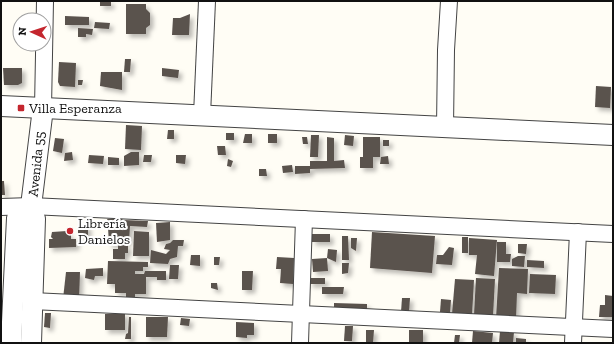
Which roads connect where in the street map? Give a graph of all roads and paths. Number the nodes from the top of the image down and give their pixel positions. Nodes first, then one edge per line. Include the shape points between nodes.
1 (45, 1) edge
2 (207, 1) edge
3 (449, 1) edge
4 (1, 106) edge
5 (42, 108) junction
6 (202, 115) junction
7 (445, 127) junction
8 (613, 135) edge
9 (32, 206) junction
10 (1, 207) edge
11 (304, 219) junction
12 (578, 232) junction
13 (613, 234) edge
14 (32, 301) junction
15 (301, 313) junction
16 (574, 327) junction
17 (613, 329) edge
18 (11, 343) edge
19 (31, 343) edge
20 (300, 343) edge
21 (573, 343) edge

1 - 5 street, Avenida 55
2 - 6 street
3 - 7 street
4 - 5 street
5 - 6 street
5 - 9 street, Avenida 55
6 - 7 street
7 - 8 street
9 - 10 street
9 - 11 street
9 - 14 street, Avenida 55 via 35,219
9 - 18 street, Avenida 55 via 17,218
11 - 12 street
11 - 15 street
12 - 13 street
12 - 16 street
14 - 15 street
14 - 19 street, Avenida 55
15 - 16 street
15 - 20 street
16 - 17 street
16 - 21 street

